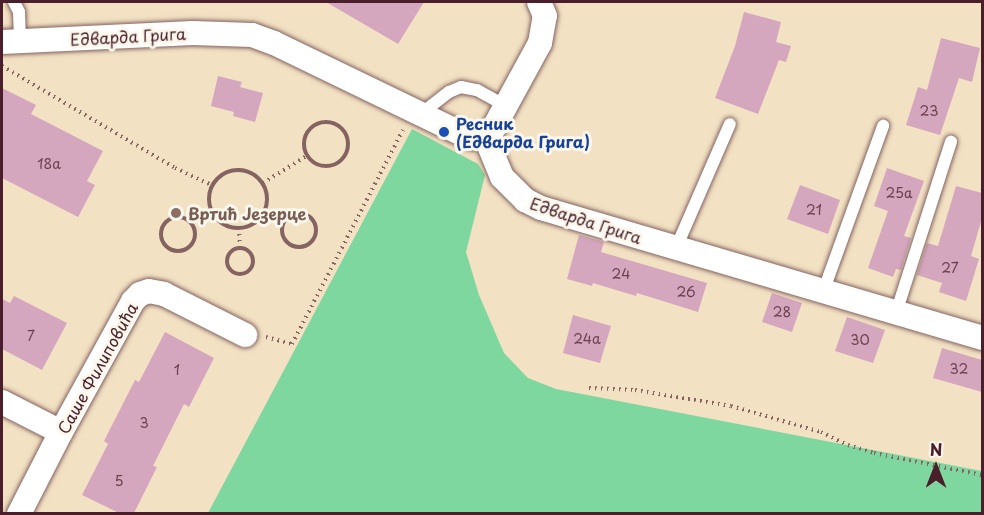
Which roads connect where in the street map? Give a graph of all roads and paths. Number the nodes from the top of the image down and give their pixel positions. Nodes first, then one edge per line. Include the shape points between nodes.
1 (14, 2) edge
2 (539, 2) edge
3 (11, 41) edge
4 (2, 66) edge
5 (504, 105) junction
6 (418, 111) junction
7 (730, 124) dead end
8 (883, 126) dead end
9 (485, 136) junction
10 (951, 142) dead end
11 (308, 155) junction
12 (263, 183) junction
13 (211, 185) junction
14 (264, 211) junction
15 (212, 214) junction
16 (284, 221) junction
17 (192, 224) junction
18 (239, 228) junction
19 (240, 248) junction
20 (676, 248) junction
21 (823, 292) junction
22 (896, 313) junction
23 (245, 335) joint
24 (982, 338) edge
25 (589, 388) dead end
26 (2, 402) edge
27 (61, 432) junction
28 (982, 475) edge
29 (19, 513) edge

1 - 3 lane, Едварда Грига via 19,12
2 - 5 street via 545,15 542,37
3 - 6 street, Едварда Грига via 193,33 252,35
4 - 13 path via 175,168
5 - 6 lane via 477,90 461,87
5 - 9 street via 492,131
6 - 9 street, Едварда Грига via 469,138
6 - 23 path via 292,344
7 - 20 lane
8 - 21 lane
9 - 20 street, Едварда Грига via 502,177 525,201
10 - 22 lane
11 - 11 path via 304,142 315,125 329,122 342,128 348,148 340,160 319,164
11 - 12 path
12 - 13 path via 238,169 220,175
12 - 14 path via 267,202
13 - 15 path via 208,200
14 - 16 path
14 - 18 path via 251,225
15 - 17 path
15 - 18 path via 223,224
16 - 16 path via 282,234 288,243 299,247 313,239 316,228 307,215 296,213
17 - 17 path via 177,217 167,221 161,231 166,246 181,251 191,245 195,235
18 - 19 path
19 - 19 path via 229,254 227,263 239,273 250,269 252,261 248,251
20 - 21 street, Едварда Грига
21 - 22 street, Едварда Грига
22 - 24 street, Едварда Грига
23 - 27 street, Саше Филиповића via 164,294 140,294
25 - 28 path via 635,390 731,406 821,432 874,453
26 - 27 street
27 - 29 street, Саше Филиповића

